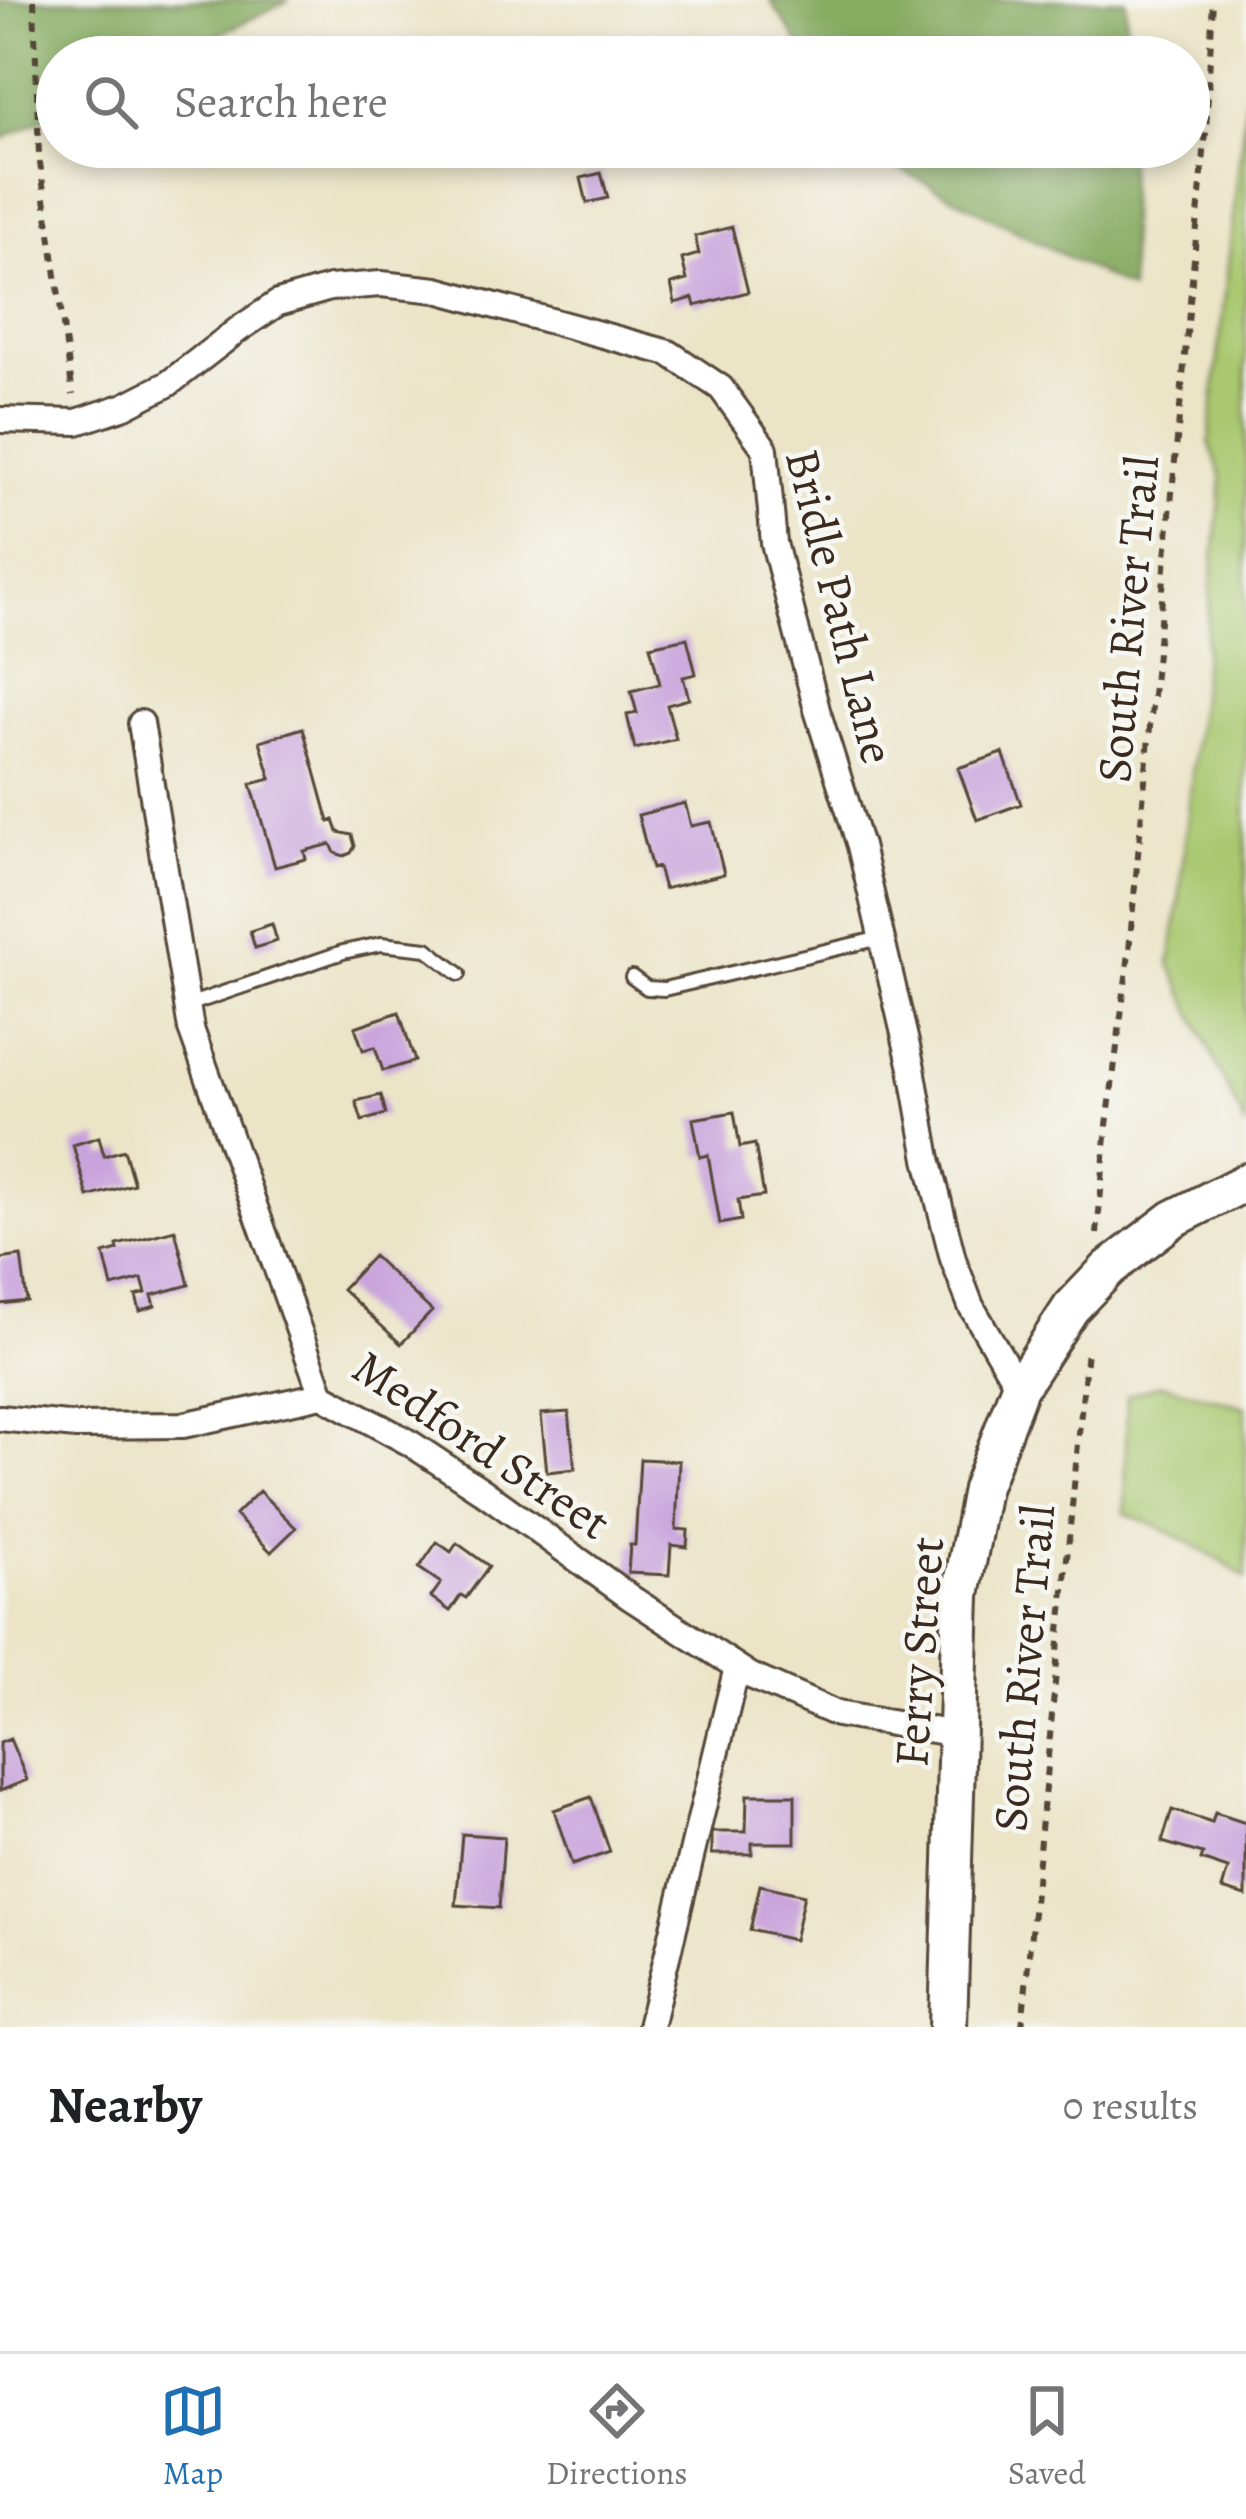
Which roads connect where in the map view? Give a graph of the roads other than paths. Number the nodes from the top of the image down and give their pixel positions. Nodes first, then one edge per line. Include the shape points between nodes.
1 (0, 420) edge
2 (141, 723) dead end
3 (881, 938) junction
4 (459, 974) dead end
5 (632, 977) dead end
6 (187, 1005) junction
7 (1246, 1183) edge
8 (1019, 1388) junction
9 (322, 1396) junction
10 (0, 1418) edge
11 (737, 1667) junction
12 (956, 1734) junction
13 (650, 2027) edge
14 (948, 2027) edge

1 - 3 street, Bridle Path Lane via 76,422 125,406 278,303 330,288 437,290 669,353 721,388 765,449 778,559
2 - 6 street, Medford Street
3 - 5 lane via 664,989
3 - 8 street, Bridle Path Lane via 953,1259
4 - 6 lane via 427,949 381,944
6 - 9 street, Medford Street
7 - 8 main road, Ferry Street via 1173,1219 1109,1268 1071,1308
8 - 12 main road, Ferry Street via 981,1489 961,1594
9 - 10 street via 183,1425
9 - 11 street, Medford Street via 482,1490
11 - 12 street, Medford Street via 837,1714
11 - 13 street
12 - 14 main road, Ferry Street

